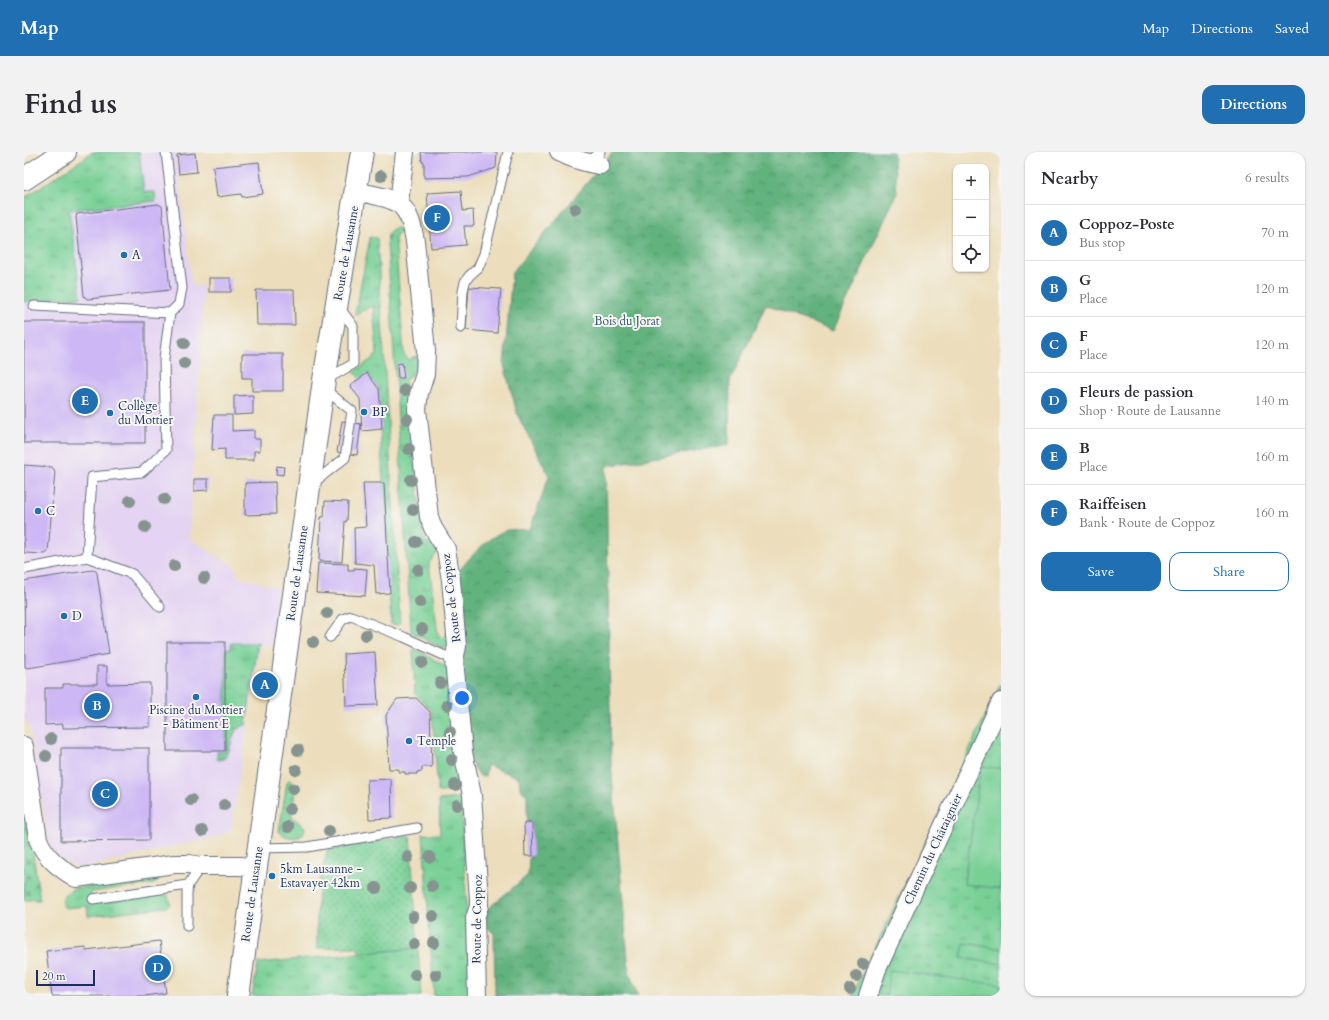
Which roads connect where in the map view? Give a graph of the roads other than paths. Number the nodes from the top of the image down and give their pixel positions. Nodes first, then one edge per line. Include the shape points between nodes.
1 (65, 152) edge
2 (166, 152) edge
3 (362, 152) edge
4 (406, 152) edge
5 (508, 152) edge
6 (559, 152) edge
7 (596, 160) edge
8 (24, 180) edge
9 (356, 191) junction
10 (399, 204) junction
11 (34, 306) dead end
12 (170, 313) junction
13 (461, 328) dead end
14 (324, 384) junction
15 (309, 486) junction
16 (87, 557) junction
17 (24, 569) edge
18 (160, 607) dead end
19 (330, 636) dead end
20 (454, 660) junction
21 (1001, 702) edge
22 (24, 746) edge
23 (417, 828) dead end
24 (257, 858) junction
25 (201, 866) junction
26 (188, 885) junction
27 (93, 899) dead end
28 (187, 926) dead end
29 (238, 996) edge
30 (477, 996) edge
31 (868, 996) edge

1 - 8 main road
2 - 12 lane via 182,288 179,304
3 - 9 main road, Route de Lausanne
4 - 10 street
5 - 13 lane via 484,254 478,268 465,282 462,291
6 - 7 street via 575,160
9 - 10 street
9 - 14 main road, Route de Lausanne
10 - 20 street, Route de Coppoz via 413,227 415,241 426,351 417,409 429,517 446,549 451,580 457,646
11 - 12 lane
12 - 16 lane via 164,359 166,450 142,472 92,477
14 - 15 main road, Route de Lausanne
14 - 15 lane via 352,411 345,458
15 - 24 main road, Route de Lausanne
16 - 17 lane
16 - 18 lane via 132,574
19 - 20 lane via 343,619 351,616
20 - 30 street, Route de Coppoz via 463,752 472,794 475,832 479,906 475,918
21 - 31 street, Chemin du Châtaignier via 877,969
22 - 25 street via 38,839 50,858 64,870 76,878 174,864
23 - 24 lane
24 - 25 street via 240,866
24 - 29 main road, Route de Lausanne
25 - 26 lane
26 - 27 lane
26 - 28 lane

